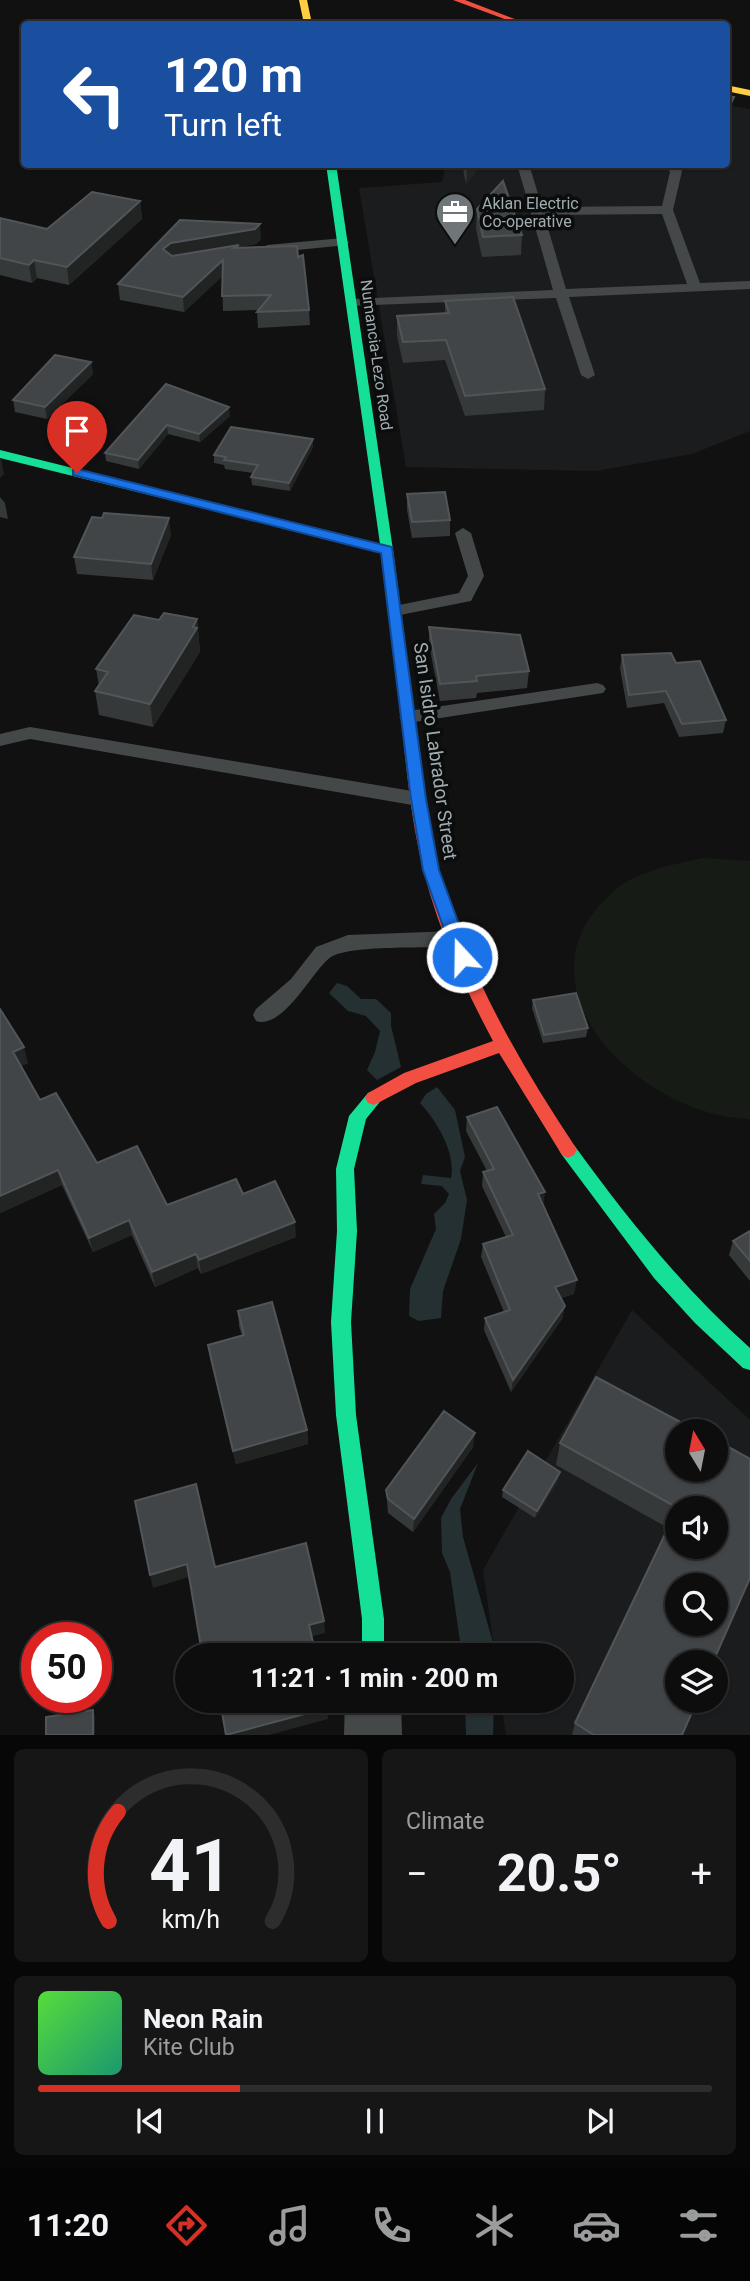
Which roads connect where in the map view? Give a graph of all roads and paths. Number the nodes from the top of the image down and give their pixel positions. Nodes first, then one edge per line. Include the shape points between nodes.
1 (303, 0) edge
2 (457, 0) edge
3 (307, 21) edge
4 (516, 21) edge
5 (730, 89) edge
6 (750, 93) edge
7 (332, 168) edge
8 (524, 168) edge
9 (673, 168) edge
10 (667, 210) junction
11 (536, 211) junction
12 (343, 242) junction
13 (250, 251) edge
14 (750, 285) edge
15 (695, 288) junction
16 (561, 294) junction
17 (352, 303) junction
18 (589, 375) dead end
19 (0, 454) edge
20 (463, 533) dead end
21 (387, 550) junction
22 (395, 611) junction
23 (597, 689) dead end
24 (408, 717) junction
25 (0, 740) edge
26 (418, 799) junction
27 (455, 939) junction
28 (263, 1015) dead end
29 (504, 1044) junction
30 (750, 1361) edge
31 (373, 1643) edge
32 (373, 1713) edge
33 (373, 1735) edge

1 - 3 main road
2 - 4 main road
5 - 6 main road
7 - 12 main road, Numancia-Lezo Road
8 - 11 lane
9 - 10 lane
10 - 11 lane
10 - 15 lane
11 - 16 lane
12 - 13 lane
12 - 17 main road, Numancia-Lezo Road
14 - 15 lane
15 - 16 lane
16 - 17 lane
16 - 18 lane
17 - 21 main road, Numancia-Lezo Road
19 - 21 main road
20 - 22 lane via 476,576 465,597
21 - 22 main road, San Isidro Labrador Street
22 - 24 main road, San Isidro Labrador Street
23 - 24 lane
24 - 26 main road, San Isidro Labrador Street
25 - 26 lane via 30,733
26 - 27 main road, San Isidro Labrador Street via 431,870
27 - 28 lane via 348,943 323,952 298,985
27 - 29 main road, San Isidro Labrador Street
29 - 30 main road, San Isidro Labrador Street via 599,1194 695,1310
29 - 31 main road via 410,1078 375,1096 358,1116 345,1169 347,1231 341,1322 346,1415
32 - 33 street

